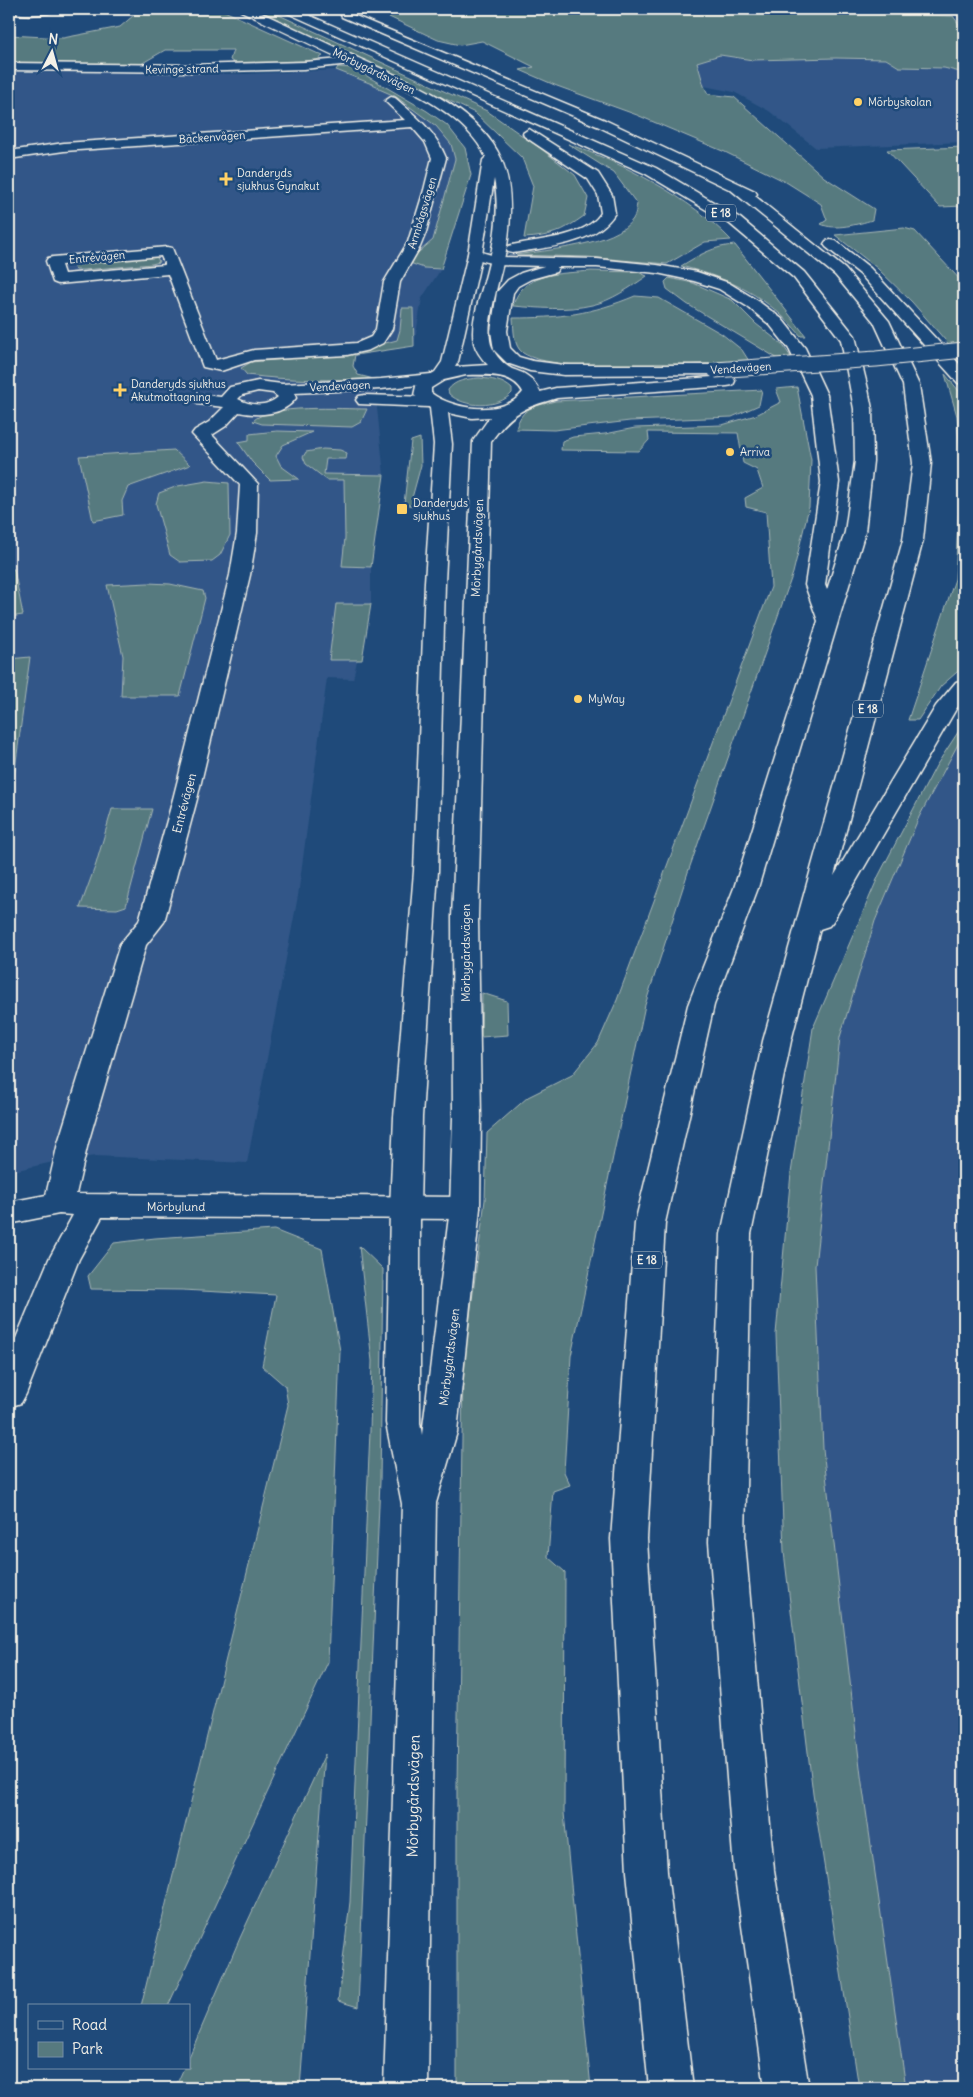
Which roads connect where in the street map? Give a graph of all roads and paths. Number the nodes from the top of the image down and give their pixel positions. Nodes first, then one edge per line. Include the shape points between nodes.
1 (12, 9) edge
2 (51, 9) edge
3 (245, 9) edge
4 (287, 9) edge
5 (331, 9) edge
6 (355, 61) junction
7 (9, 67) edge
8 (446, 81) junction
9 (392, 101) dead end
10 (415, 122) junction
11 (491, 151) junction
12 (9, 155) edge
13 (733, 185) junction
14 (798, 218) dead end
15 (820, 236) dead end
16 (474, 254) junction
17 (498, 256) junction
18 (625, 266) junction
19 (174, 270) junction
20 (964, 350) edge
21 (964, 362) edge
22 (512, 375) junction
23 (437, 376) junction
24 (721, 376) junction
25 (964, 379) edge
26 (229, 395) junction
27 (280, 396) junction
28 (433, 404) junction
29 (518, 405) junction
30 (828, 621) junction
31 (964, 687) edge
32 (801, 952) junction
33 (59, 1203) junction
34 (93, 1206) junction
35 (405, 1208) junction
36 (465, 1208) junction
37 (9, 1213) edge
38 (9, 1394) edge
39 (419, 1504) junction
40 (406, 2088) edge
41 (672, 2088) edge
42 (787, 2088) edge

1 - 2 main road via 27,12
3 - 6 main road, Mörbygårdsvägen
4 - 8 main road, E 18
5 - 13 main road, E 18 via 601,123
6 - 7 main road, Kevinge strand via 190,70
6 - 11 main road, Mörbygårdsvägen via 456,114 476,131
8 - 17 main road via 558,150 593,176 605,195 608,213 584,233
8 - 30 main road, E 18 via 651,171 735,221 799,275 849,339 863,409 864,461 855,532
9 - 10 main road, Armbågsvägen
10 - 12 main road, Bäckenvägen via 64,147
10 - 26 main road, Armbågsvägen via 436,148 439,158 416,240 392,280 383,333 372,343 360,347 233,359
11 - 16 main road
11 - 17 main road, Mörbygårdsvägen via 502,178 505,215
13 - 14 main road
13 - 32 main road, E 18 via 840,272 880,321 911,385 922,463 913,540
15 - 25 main road via 865,271
16 - 17 main road
16 - 23 main road via 450,362
17 - 18 main road
17 - 22 main road, Mörbygårdsvägen via 486,302 482,342 489,357
18 - 24 main road via 548,270 513,283 505,292 498,331 502,350 513,360 530,366
18 - 30 main road via 697,277 724,286 776,322 797,348 819,395 830,482 815,585
19 - 19 main road, Entrévägen via 167,251 53,261 58,279
19 - 26 main road, Entrévägen via 209,364
20 - 24 main road, Vendevägen, bridge
21 - 24 main road, Vendevägen via 884,371
22 - 23 main road, Vendevägen via 466,370
22 - 24 main road, Vendevägen via 548,378
22 - 29 main road, Mörbygårdsvägen via 528,384 532,392
23 - 27 main road, Vendevägen
23 - 28 main road, Mörbygårdsvägen via 423,386 422,395
24 - 29 main road, Vendevägen via 556,393
26 - 27 main road via 243,388 258,386
26 - 27 main road via 256,409 270,408
26 - 33 main road, Entrévägen via 213,429 201,434 249,484 247,533 240,576 151,922 133,944 73,1143
27 - 28 main road, Vendevägen
28 - 29 main road, Vendevägen via 456,411 486,412
28 - 35 main road, Mörbygårdsvägen via 443,444 435,582 426,871 408,1117
29 - 36 main road, Mörbygårdsvägen via 498,419 482,441 480,466 465,916
30 - 41 main road, E 18 via 746,888 701,1005 650,1223 629,1539 647,1872
31 - 32 main road via 947,706
32 - 42 main road, E 18 via 777,1041 736,1234 727,1542 754,1870
33 - 34 main road, Mörbylund
33 - 37 main road, Mörbylund
34 - 35 main road, Mörbylund
34 - 38 main road via 64,1260
35 - 36 main road, Mörbylund
35 - 39 main road, Mörbygårdsvägen via 403,1423
36 - 39 main road, Mörbygårdsvägen via 440,1432
39 - 40 main road, Mörbygårdsvägen

